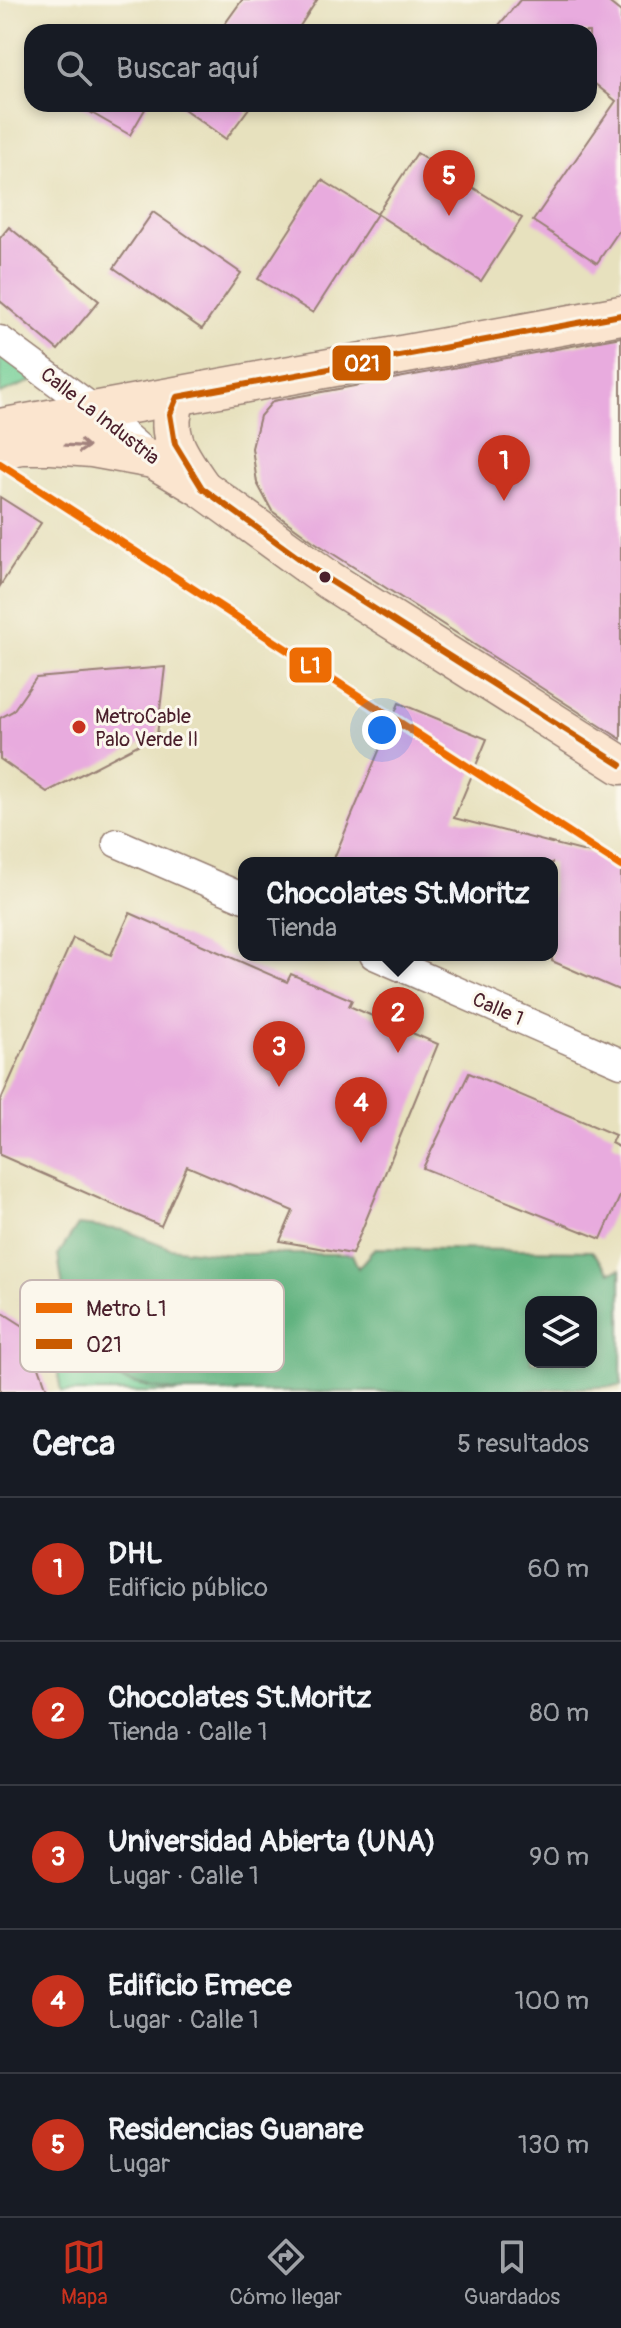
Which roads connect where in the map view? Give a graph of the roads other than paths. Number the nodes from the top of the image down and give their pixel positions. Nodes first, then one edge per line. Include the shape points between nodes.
1 (621, 315) edge
2 (0, 340) edge
3 (177, 397) junction
4 (96, 411) junction
5 (0, 428) edge
6 (0, 449) edge
7 (153, 459) junction
8 (202, 488) junction
9 (621, 765) edge
10 (117, 843) dead end
11 (238, 895) edge
12 (388, 961) edge
13 (621, 1063) edge

1 - 3 street
2 - 4 street, Calle La Industria
3 - 4 street
3 - 8 street, Calle La Industria via 170,414 175,444
4 - 5 street
4 - 7 street, Calle La Industria
6 -> 7 street via 52,445
7 - 8 street, Calle La Industria
8 - 9 street, Calle La Industria via 329,580
10 - 11 street
12 - 13 street, Calle 1

